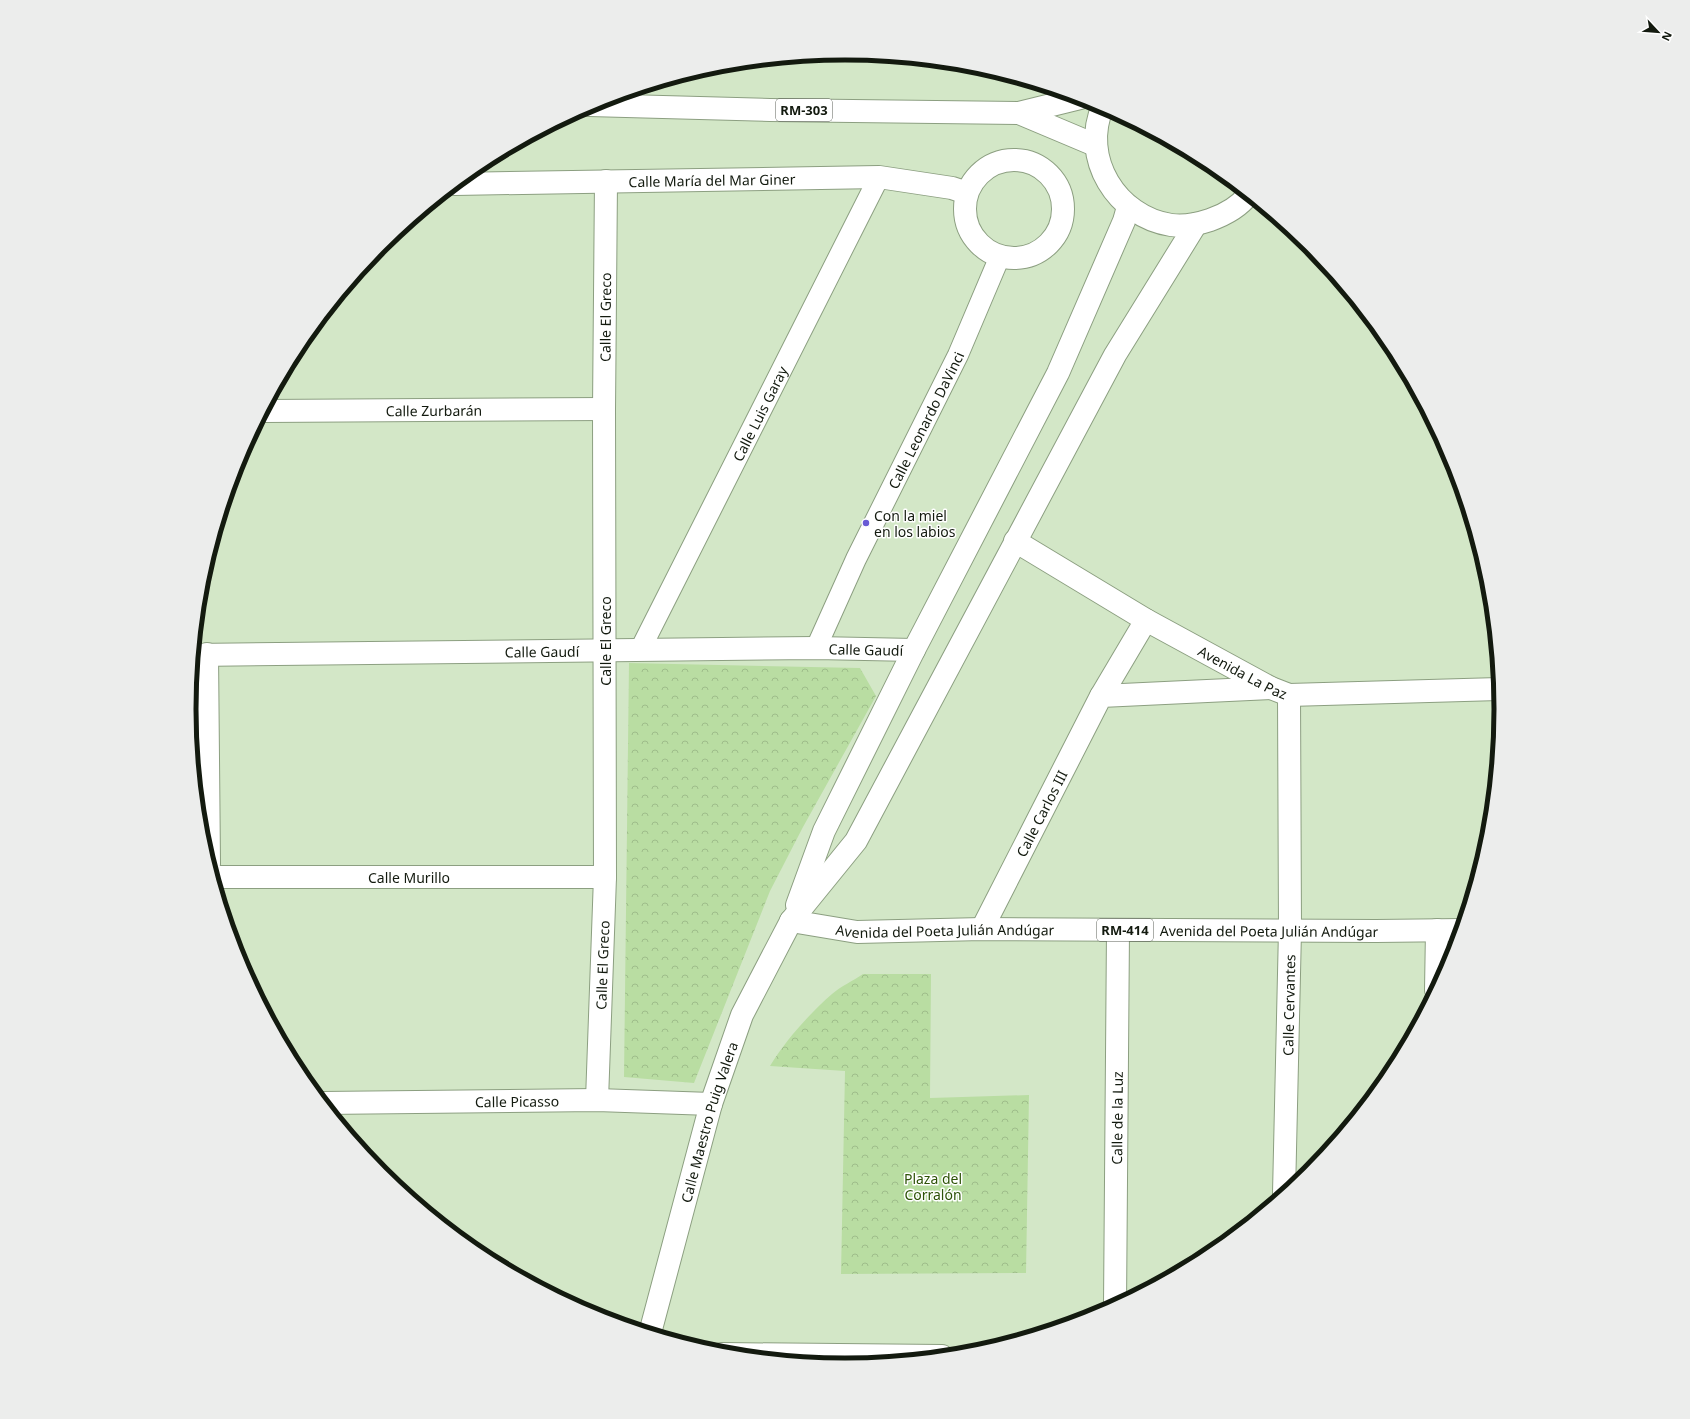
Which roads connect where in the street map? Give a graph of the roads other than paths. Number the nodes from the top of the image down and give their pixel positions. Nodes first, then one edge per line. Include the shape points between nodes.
1 (1071, 100) edge
2 (603, 106) edge
3 (1100, 112) edge
4 (1019, 113) junction
5 (1095, 145) junction
6 (879, 177) junction
7 (606, 181) junction
8 (464, 184) edge
9 (967, 193) junction
10 (1245, 198) edge
11 (1128, 207) junction
12 (1196, 224) junction
13 (1000, 256) junction
14 (604, 408) junction
15 (268, 411) edge
16 (1015, 541) junction
17 (1146, 620) junction
18 (816, 648) junction
19 (605, 650) junction
20 (640, 650) junction
21 (914, 650) junction
22 (201, 654) edge
23 (1494, 689) edge
24 (1280, 692) junction
25 (1101, 696) junction
26 (208, 835) edge
27 (218, 877) edge
28 (605, 877) junction
29 (791, 921) junction
30 (982, 929) junction
31 (1118, 930) junction
32 (1290, 930) junction
33 (1437, 930) junction
34 (1456, 930) edge
35 (1436, 978) edge
36 (597, 1100) junction
37 (329, 1103) edge
38 (711, 1104) junction
39 (1284, 1188) edge
40 (1115, 1300) edge
41 (651, 1329) edge
42 (893, 1357) edge
43 (803, 1358) edge

1 - 4 main road, RM-303
2 - 4 main road, RM-303
3 - 5 main road
4 - 5 main road, RM-303
5 - 11 main road via 1101,168 1112,189
6 - 7 main road, Calle María del Mar Giner
6 - 9 main road, Calle María del Mar Giner via 952,188
6 - 20 street, Calle Luis Garay
7 - 8 main road, Calle María del Mar Giner
7 - 14 main road, Calle El Greco
9 - 13 main road via 965,209 968,225 975,238 986,249
9 - 13 main road via 975,179 987,168 1002,161 1013,160 1034,164 1048,173 1058,186 1062,201 1062,218 1057,233 1046,246 1033,254 1016,258
10 - 12 main road via 1222,216
11 - 12 main road via 1149,219 1164,223
11 - 21 main road via 1058,374
12 - 16 main road via 1115,355
13 - 18 street, Calle Leonardo DaVinci via 958,355 856,558
14 - 15 main road, Calle Zurbarán
14 - 19 main road, Calle El Greco
16 - 17 main road, Avenida La Paz
16 - 29 main road via 856,841
17 - 24 main road, Avenida La Paz
17 - 25 main road, Calle Carlos III
18 - 20 main road, Calle Gaudí
18 - 21 main road, Calle Gaudí
19 - 20 main road, Calle Gaudí
19 - 22 main road, Calle Gaudí
19 - 28 main road, Calle El Greco
21 - 29 main road via 824,831
22 - 26 main road
23 - 24 main road, Avenida La Paz
24 - 25 main road
24 - 32 main road, Calle Cervantes
25 - 30 main road, Calle Carlos III
27 - 28 main road, Calle Murillo
28 - 36 main road, Calle El Greco
29 - 30 main road, Avenida del Poeta Julián Andúgar / RM-414 via 857,932
29 - 38 main road, Calle Maestro Puig Valera via 742,1016
30 - 31 main road, Avenida del Poeta Julián Andúgar / RM-414
31 - 32 main road, Avenida del Poeta Julián Andúgar / RM-414
31 - 40 main road, Calle de la Luz
32 - 33 main road, Avenida del Poeta Julián Andúgar / RM-414
32 - 39 main road, Calle Cervantes
33 - 34 main road, Avenida del Poeta Julián Andúgar / RM-414
33 - 35 main road
36 - 37 main road, Calle Picasso
36 - 38 main road, Calle Picasso
38 - 41 main road, Calle Maestro Puig Valera
42 - 43 main road

